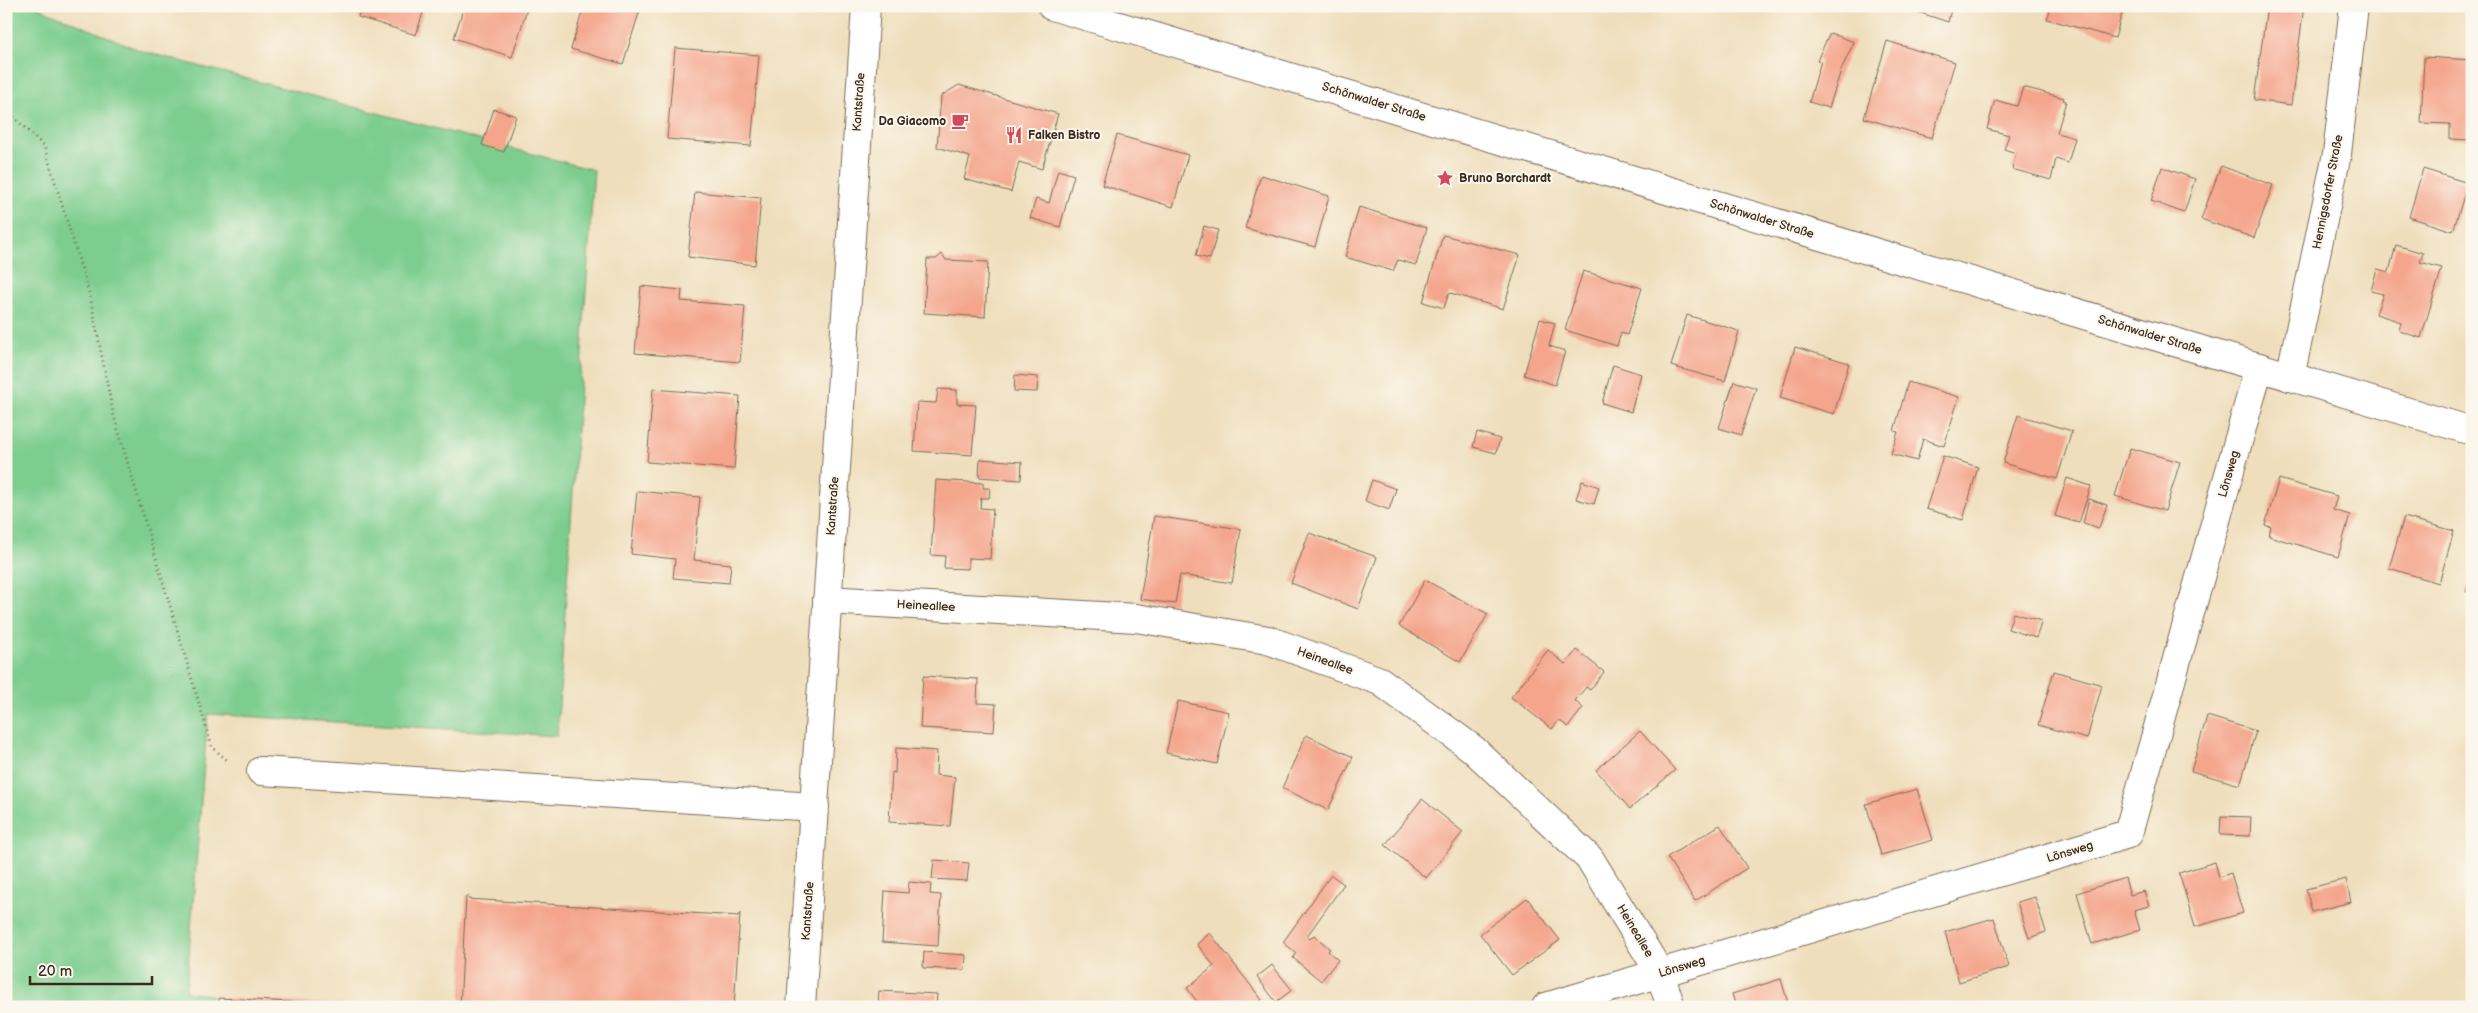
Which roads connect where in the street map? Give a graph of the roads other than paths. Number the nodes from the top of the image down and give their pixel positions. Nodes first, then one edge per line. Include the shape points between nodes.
1 (866, 6) edge
2 (1052, 6) edge
3 (2354, 6) edge
4 (2259, 367) junction
5 (2290, 377) junction
6 (2472, 431) edge
7 (827, 600) junction
8 (261, 771) road end
9 (815, 807) junction
10 (1660, 973) junction
11 (801, 1007) edge
12 (1546, 1007) edge
13 (1671, 1007) edge

1 - 7 street, Kantstraße
2 - 4 street, Schönwalder Straße
3 - 5 street, Hennigsdorfer Straße via 2337,154
4 - 5 street, Schönwalder Straße
4 - 10 street, Lönsweg via 2128,834
5 - 6 street, Schönwalder Straße
7 - 9 street, Kantstraße
7 - 10 street, Heineallee via 1136,618 1268,640 1380,681 1473,749 1590,859
8 - 9 street
9 - 11 street, Kantstraße
10 - 12 street, Lönsweg
10 - 13 street, Heineallee

